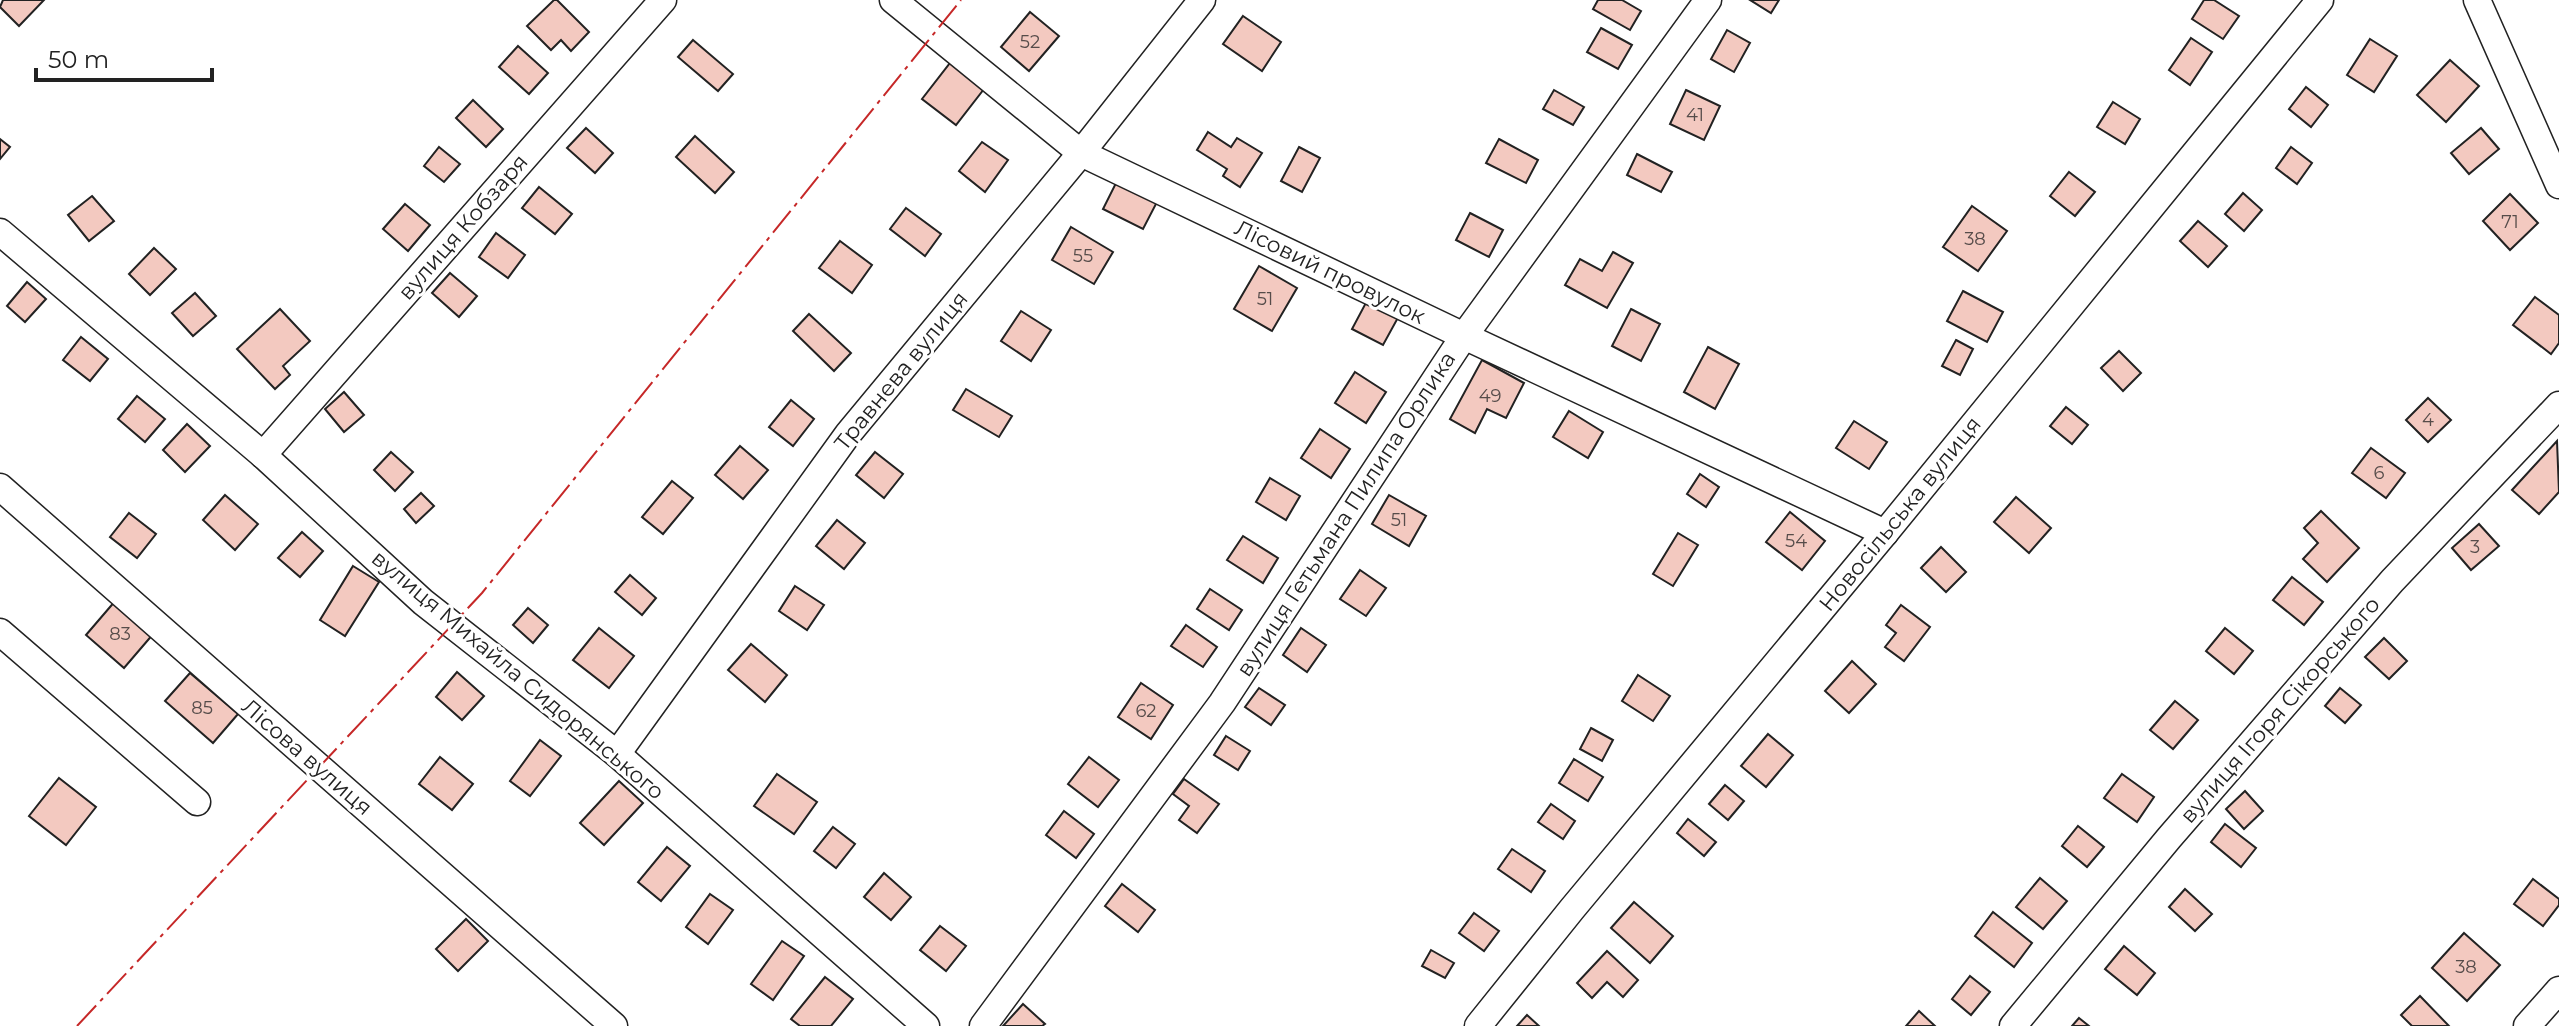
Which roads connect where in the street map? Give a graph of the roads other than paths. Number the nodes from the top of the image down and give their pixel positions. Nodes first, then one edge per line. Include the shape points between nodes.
1 (663, 0) edge
2 (893, 0) edge
3 (1202, 0) edge
4 (1708, 0) edge
5 (2320, 0) edge
6 (2477, 0) edge
7 (1081, 153) junction
8 (2559, 185) edge
9 (0, 232) edge
10 (1464, 336) junction
11 (2559, 405) edge
12 (263, 455) junction
13 (0, 487) edge
14 (1885, 533) junction
15 (0, 632) edge
16 (617, 754) junction
17 (197, 802) dead end
18 (2559, 990) edge
19 (614, 1026) edge
20 (926, 1026) edge
21 (983, 1026) edge
22 (1478, 1026) edge
23 (2013, 1026) edge
24 (2527, 1026) edge

1 - 12 street, вулиця Кобзаря
2 - 7 street, Лісовий провулок
3 - 7 street, Травнева вулиця
4 - 10 street, вулиця Гетьмана Пилипа Орлика
5 - 14 street, Новосільська вулиця
6 - 8 street
7 - 10 street, Лісовий провулок
7 - 16 street, Травнева вулиця via 848,434
9 - 12 street, вулиця Михайла Сидорянського
10 - 14 street, Лісовий провулок
10 - 21 street, вулиця Гетьмана Пилипа Орлика via 1222,703
11 - 23 street, вулиця Ігоря Сікорського via 2392,581
12 - 16 street, вулиця Михайла Сидорянського via 423,602
13 - 19 street, Лісова вулиця
14 - 22 street, Новосільська вулиця
15 - 17 street
16 - 20 street, вулиця Михайла Сидорянського
18 - 24 street

